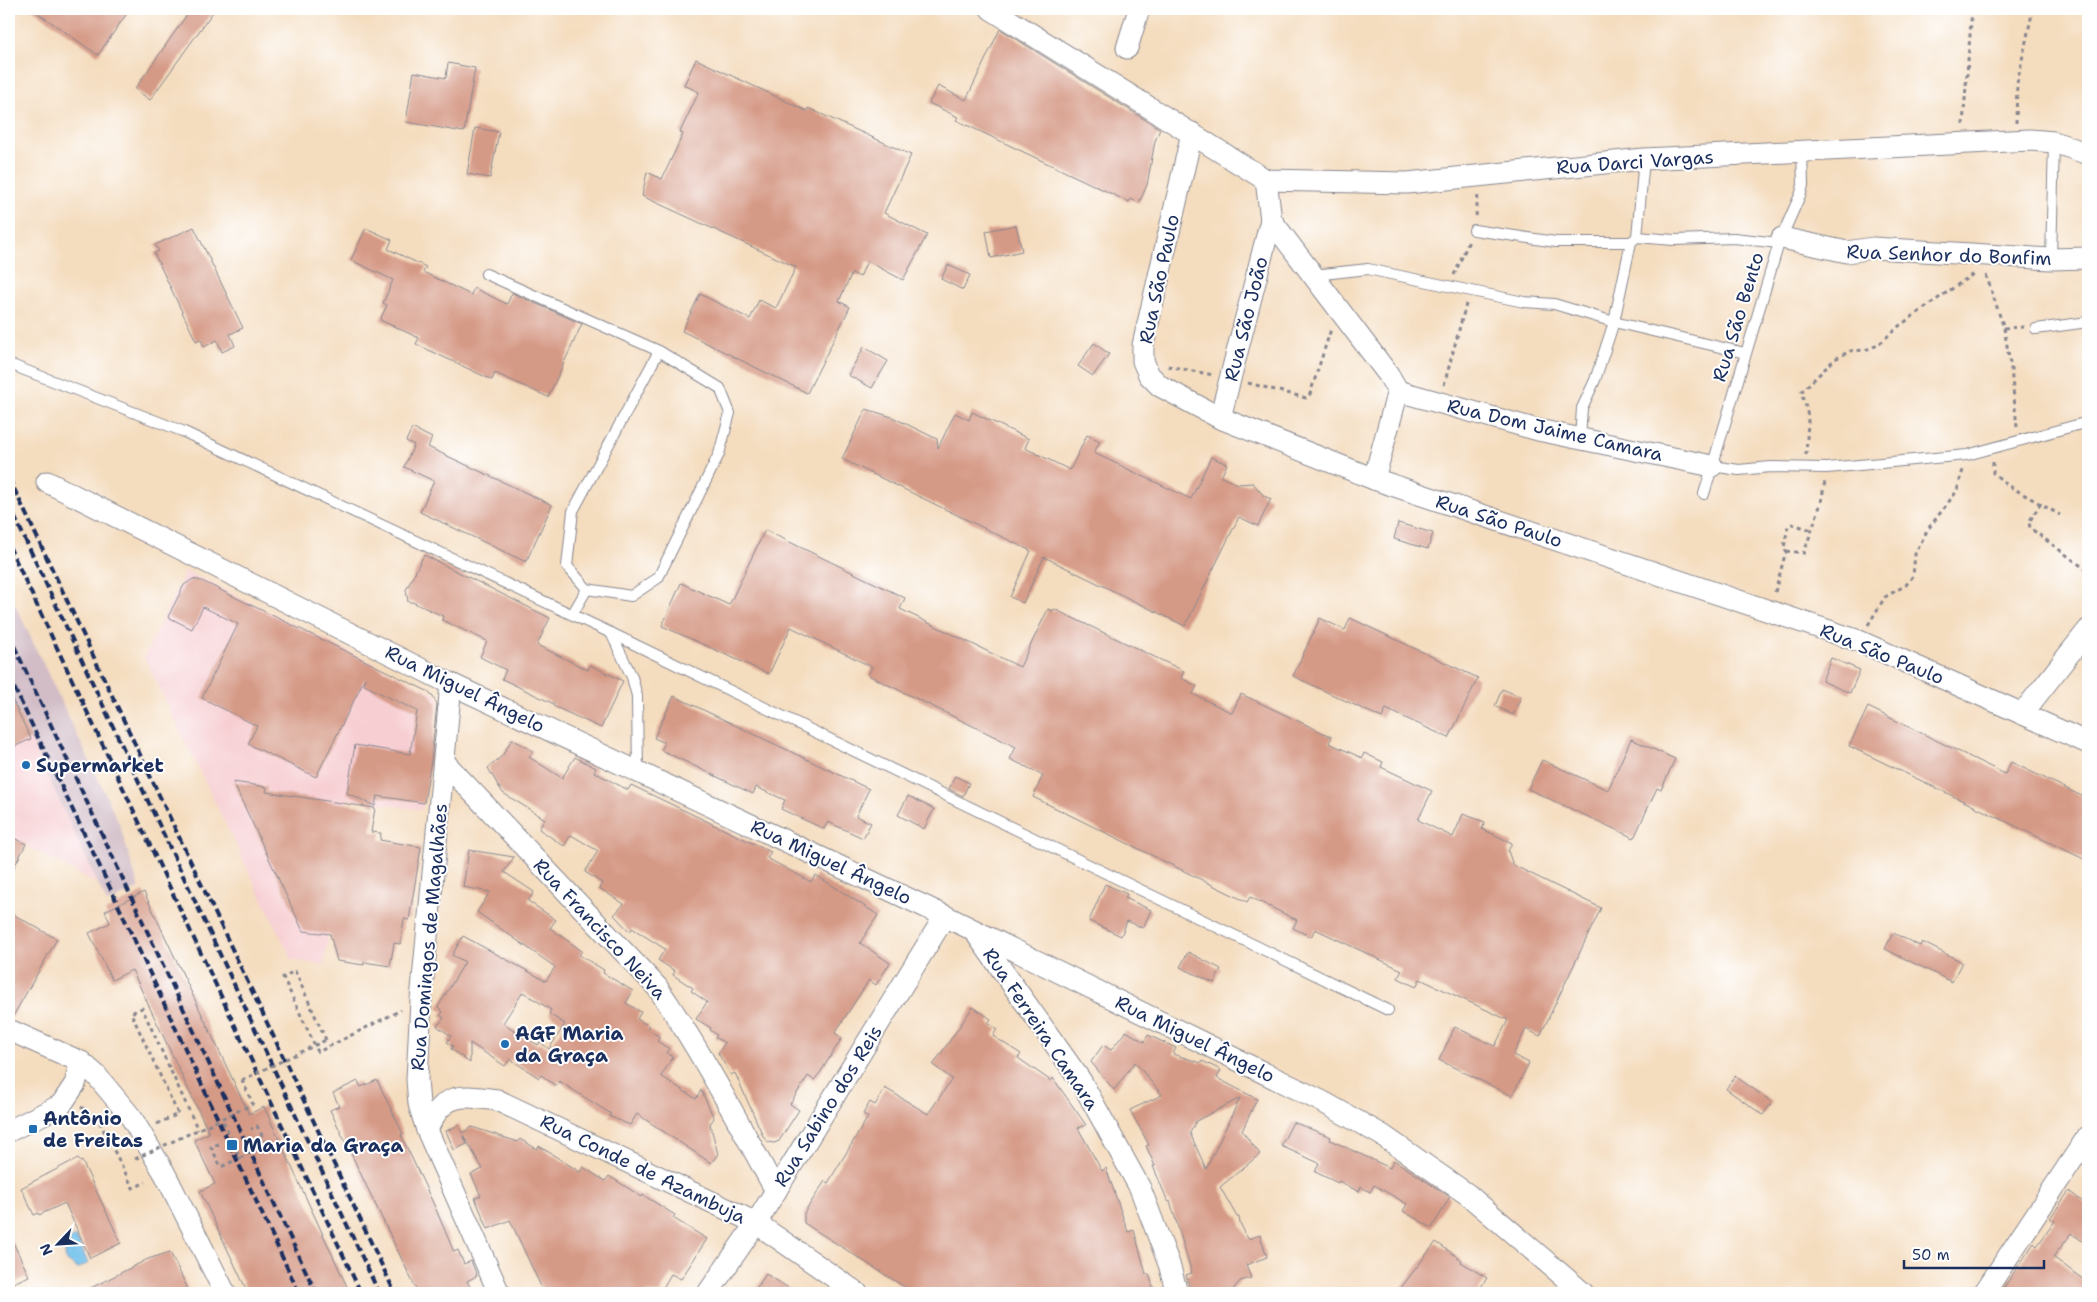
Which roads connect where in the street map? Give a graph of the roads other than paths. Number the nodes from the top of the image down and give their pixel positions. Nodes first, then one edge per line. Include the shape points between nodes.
1 (991, 9) edge
2 (1139, 9) edge
3 (1127, 48) dead end
4 (1192, 133) junction
5 (2054, 142) junction
6 (1802, 151) junction
7 (2088, 154) edge
8 (1644, 159) junction
9 (1266, 180) junction
10 (1271, 220) junction
11 (1474, 230) dead end
12 (1634, 240) junction
13 (1781, 240) junction
14 (2088, 258) edge
15 (2052, 259) junction
16 (486, 274) dead end
17 (1314, 275) junction
18 (1614, 322) junction
19 (2088, 322) edge
20 (2036, 329) dead end
21 (659, 351) junction
22 (1745, 353) junction
23 (9, 364) edge
24 (1398, 392) junction
25 (1220, 418) junction
26 (2088, 422) edge
27 (1580, 439) junction
28 (1712, 466) junction
29 (1374, 479) junction
30 (47, 482) dead end
31 (1704, 494) dead end
32 (587, 589) junction
33 (573, 613) junction
34 (2088, 630) edge
35 (611, 633) junction
36 (451, 684) junction
37 (2022, 714) junction
38 (2088, 744) edge
39 (445, 763) junction
40 (638, 772) junction
41 (945, 916) junction
42 (974, 930) junction
43 (1388, 1010) dead end
44 (9, 1030) edge
45 (81, 1062) junction
46 (427, 1130) junction
47 (9, 1131) edge
48 (2088, 1136) edge
49 (776, 1191) junction
50 (756, 1223) junction
51 (225, 1293) edge
52 (499, 1293) edge
53 (708, 1293) edge
54 (857, 1293) edge
55 (1177, 1293) edge
56 (1584, 1293) edge
57 (1984, 1293) edge

1 - 4 street
2 - 3 street
4 - 9 street
4 - 25 street, Rua São Paulo via 1143,345 1143,361 1149,375 1160,386
5 - 6 street, Rua Darci Vargas
5 - 7 street, Rua Darci Vargas
5 - 15 lane
6 - 8 street, Rua Darci Vargas
6 - 13 lane, Rua São Bento via 1803,185
8 - 9 street, Rua Darci Vargas via 1407,183
8 - 12 lane
9 - 10 street
10 - 17 street
10 - 25 street, Rua São João
11 - 12 lane, Rua Senhor do Bonfim via 1556,242
12 - 13 lane, Rua Senhor do Bonfim
12 - 18 lane
13 - 15 street, Rua Senhor do Bonfim via 1847,252 1873,248 1988,260
13 - 22 lane, Rua São Bento
14 - 15 street, Rua Senhor do Bonfim
16 - 21 lane
17 - 18 lane via 1368,269 1524,302 1554,304
17 - 24 street
18 - 22 lane
18 - 27 lane via 1582,408
19 - 20 lane
21 - 32 lane via 573,512 567,566
21 - 32 lane via 720,388 730,413 719,454 658,578 632,596
22 - 28 lane, Rua São Bento
23 - 33 lane via 182,431
24 - 27 street, Rua Dom Jaime Camara
24 - 29 street
25 - 29 street, Rua São Paulo
26 - 28 lane via 1967,455 1827,468 1739,470
27 - 28 street, Rua Dom Jaime Camara
28 - 31 lane, Rua São Bento
29 - 37 street, Rua São Paulo via 1859,641
30 - 36 street, Rua Miguel Ângelo
32 - 33 lane
33 - 35 lane
34 - 37 street
35 - 40 lane via 632,677 637,696
35 - 43 lane
36 - 39 street, Rua Domingos de Magalhães
36 - 40 street, Rua Miguel Ângelo
37 - 38 street, Rua São Paulo
39 - 46 street, Rua Domingos de Magalhães via 421,1000 417,1080 419,1104
39 - 49 street, Rua Francisco Neiva via 657,987 714,1077
40 - 41 street, Rua Miguel Ângelo
41 - 42 street, Rua Miguel Ângelo
41 - 49 street, Rua Sabino dos Reis
42 - 55 street, Rua Ferreira Camara via 1081,1081 1140,1188
42 - 56 street, Rua Miguel Ângelo via 1323,1102 1382,1136 1467,1194
44 - 45 street
45 - 47 street via 75,1084 61,1106
45 - 51 street via 102,1082 141,1132
46 - 50 street, Rua Conde de Azambuja via 434,1113 446,1102 467,1097 497,1100
46 - 52 street, Rua Domingos de Magalhães
48 - 57 street
49 - 50 street, Rua Sabino dos Reis
50 - 53 street, Rua Sabino dos Reis
50 - 54 street, Rua Conde de Azambuja

